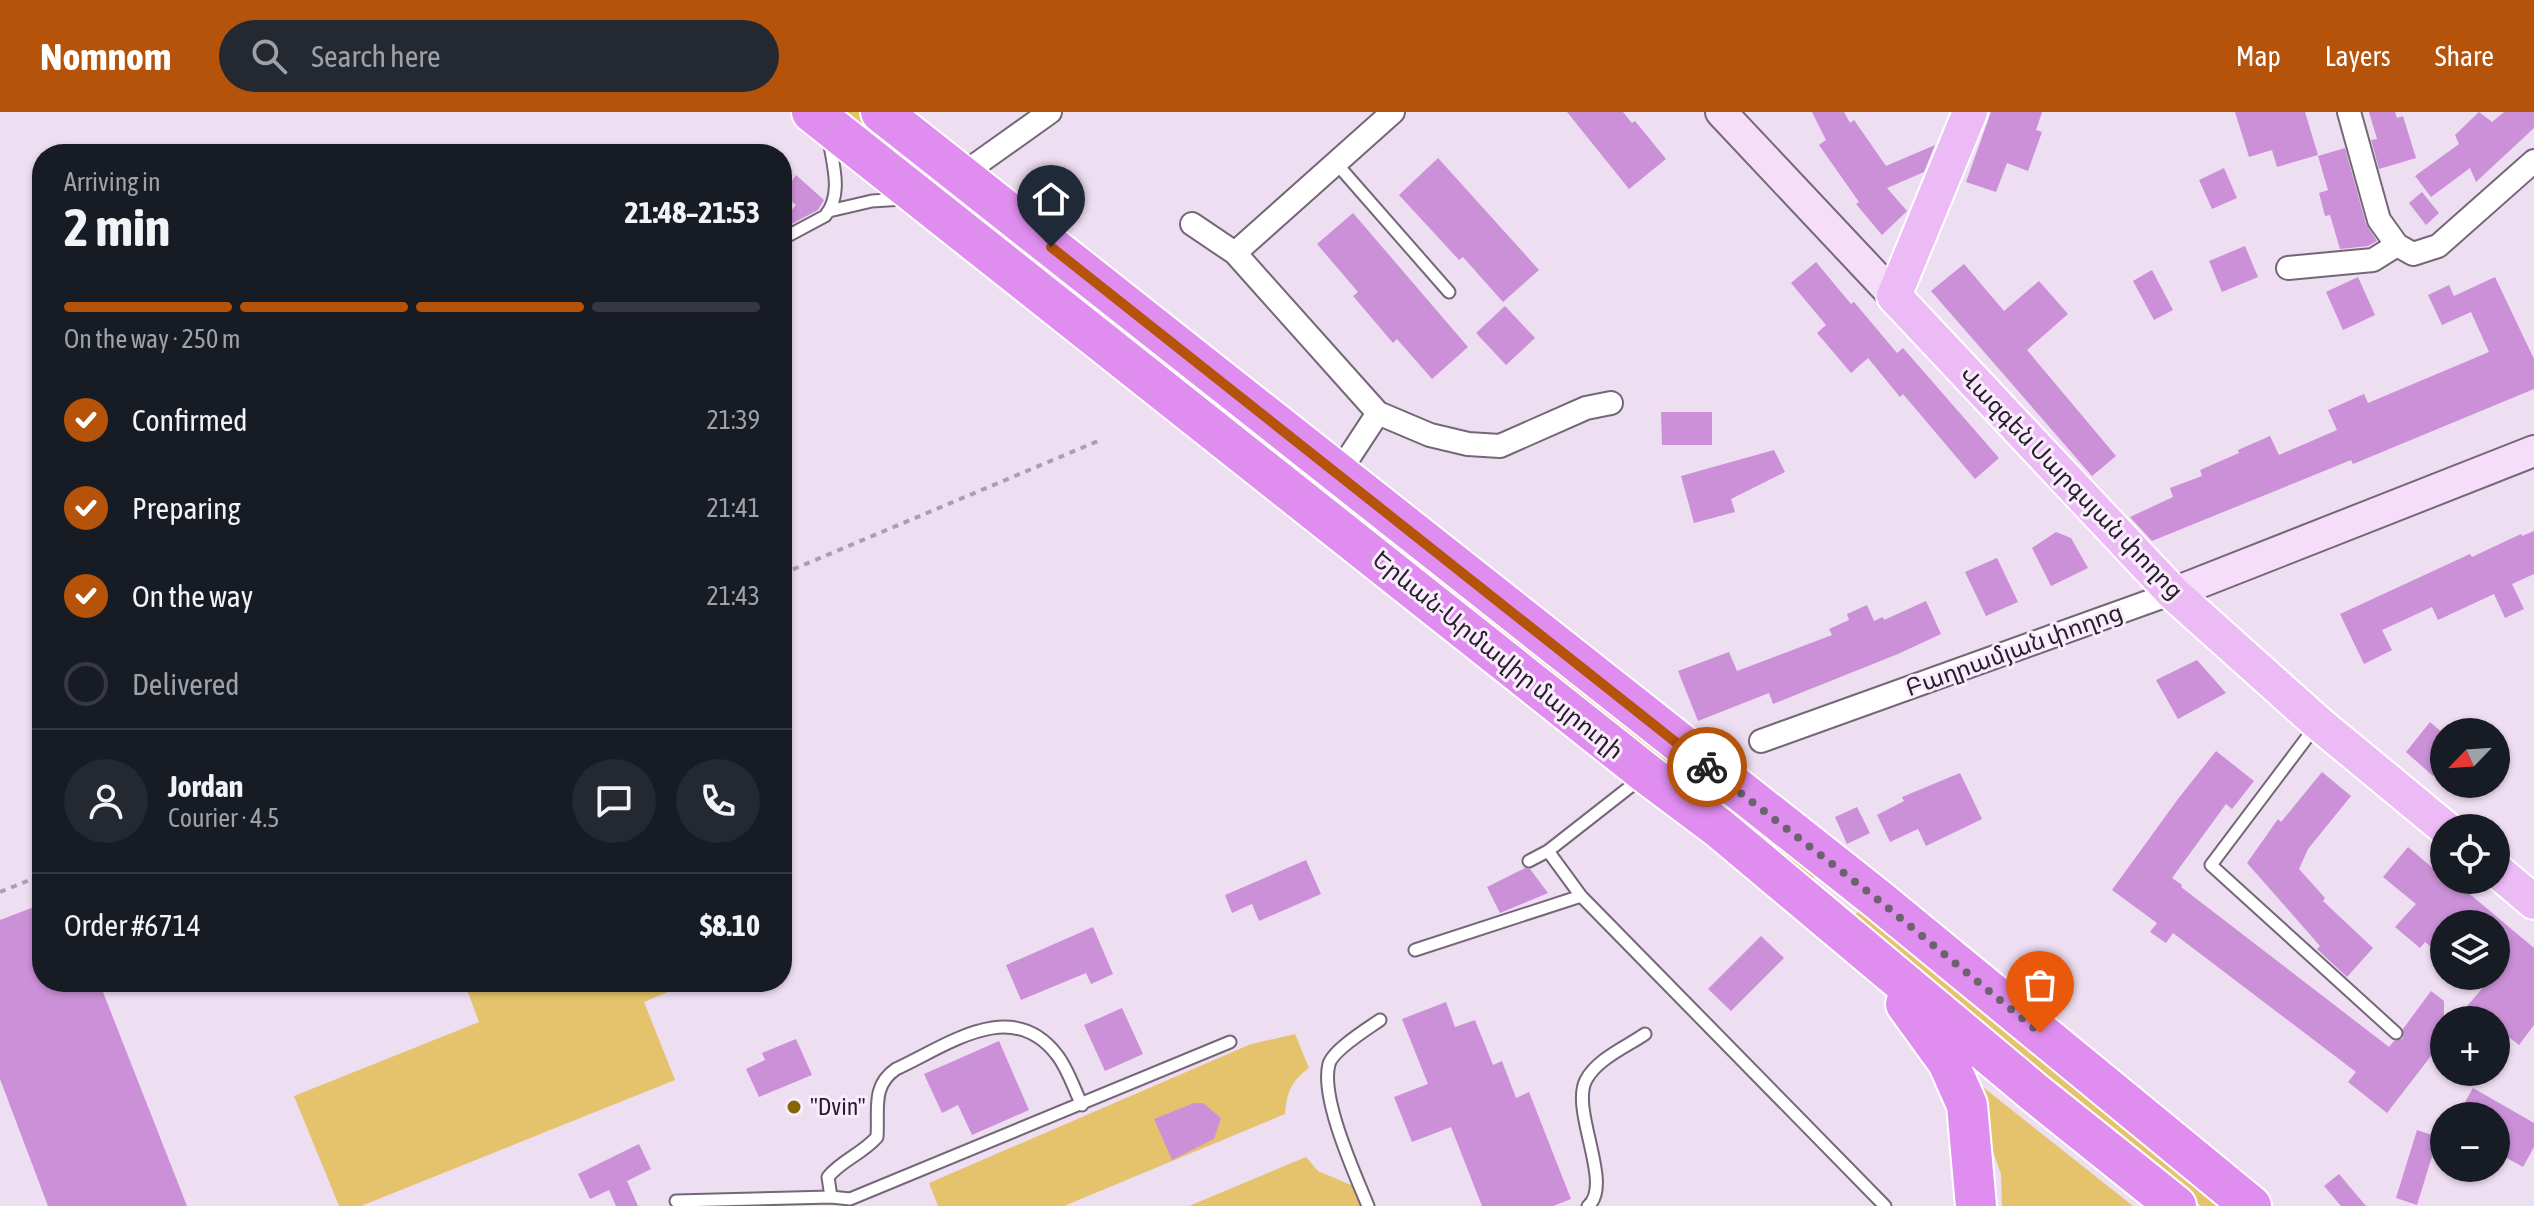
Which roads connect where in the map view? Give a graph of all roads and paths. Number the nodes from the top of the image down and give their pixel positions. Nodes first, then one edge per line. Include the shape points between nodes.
1 (881, 112) edge
2 (1393, 112) edge
3 (1721, 112) edge
4 (1970, 112) edge
5 (2349, 112) edge
6 (1039, 115) edge
7 (820, 118) edge
8 (2534, 161) edge
9 (1336, 163) junction
10 (960, 176) junction
11 (920, 199) junction
12 (829, 211) junction
13 (1192, 224) dead end
14 (792, 234) edge
15 (2397, 245) junction
16 (1235, 253) junction
17 (2288, 268) dead end
18 (1449, 292) dead end
19 (1894, 296) junction
20 (1611, 403) dead end
21 (1378, 413) junction
22 (1098, 441) dead end
23 (2534, 451) edge
24 (1338, 474) junction
25 (792, 570) edge
26 (2173, 593) junction
27 (2318, 723) junction
28 (1761, 741) dead end
29 (1647, 774) junction
30 (2430, 816) edge
31 (1548, 851) junction
32 (1529, 861) dead end
33 (32, 879) edge
34 (2510, 882) edge
35 (0, 892) edge
36 (1581, 896) junction
37 (1876, 898) junction
38 (2534, 902) edge
39 (1837, 926) junction
40 (1415, 950) dead end
41 (1380, 1020) dead end
42 (2396, 1033) dead end
43 (1645, 1034) dead end
44 (1230, 1042) dead end
45 (1082, 1105) junction
46 (831, 1197) junction
47 (851, 1203) edge
48 (676, 1204) edge
49 (663, 1206) edge
50 (1368, 1206) edge
51 (1588, 1206) edge
52 (1885, 1206) edge
53 (1976, 1206) edge
54 (2176, 1206) edge
55 (2251, 1206) edge

1 - 10 highway, Երևան-Արմավիր մայրուղի
2 - 9 street
3 - 19 main road, Վազգեն Սարգսյան փողոց
4 - 19 main road
5 - 15 street via 2379,220
6 - 10 street
7 - 11 highway, Երևան-Արմավիր մայրուղի
7 - 12 lane via 836,187
8 - 15 street via 2438,246 2413,254
9 - 16 street
9 - 18 lane
10 - 24 highway, Երևան-Արմավիր մայրուղի
11 - 12 lane via 872,201
11 - 29 highway, Երևան-Արմավիր մայրուղի
12 - 14 lane
13 - 16 street
15 - 17 street via 2373,260
16 - 21 street
19 - 26 main road, Վազգեն Սարգսյան փողոց
20 - 21 street via 1586,408 1500,446 1430,435
21 - 24 street
22 - 25 path
23 - 26 main road, Բաղրամյան փողոց
24 - 37 highway, Երևան-Արմավիր մայրուղի
26 - 27 main road, Վազգեն Սարգսյան փողոց
26 - 28 street, Բաղրամյան փողոց
27 - 30 main road, Վազգեն Սարգսյան փողոց
27 - 42 lane via 2211,865
29 - 31 lane
29 - 39 highway, Երևան-Արմավիր մայրուղի
31 - 32 lane
31 - 36 lane
33 - 35 path
34 - 38 main road
36 - 40 lane
36 - 52 lane
37 - 39 highway via 1847,894 1832,911
37 - 55 highway, Երևան-Արմավիր մայրուղի
39 - 53 highway via 1948,1062 1967,1105
39 - 54 highway, Երևան-Արմավիր մայրուղի
41 - 50 lane via 1329,1063 1338,1131
43 - 51 lane via 1600,1063 1585,1081 1582,1100 1597,1188
44 - 45 lane
45 - 46 lane via 1058,1057 1038,1035 1010,1026 987,1027 883,1078 877,1137 828,1177
45 - 47 lane
46 - 47 lane
46 - 48 lane
48 - 49 lane

